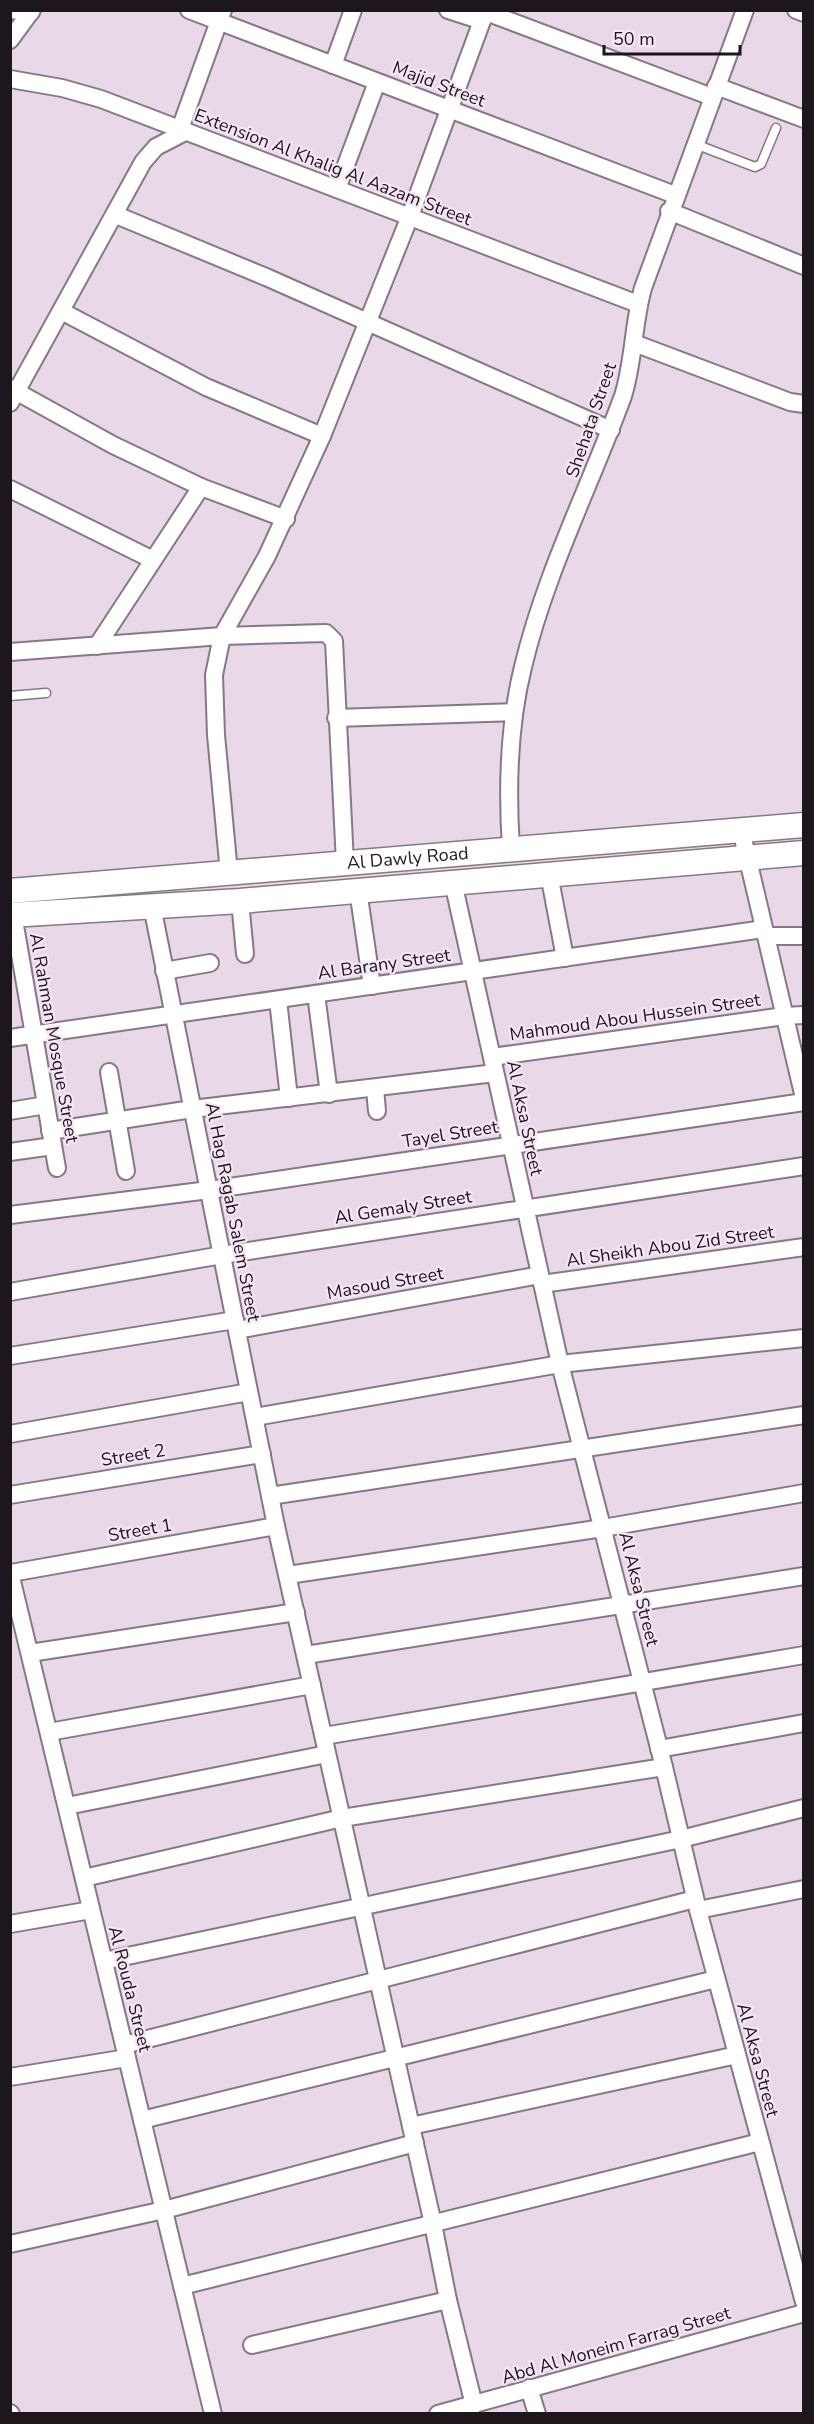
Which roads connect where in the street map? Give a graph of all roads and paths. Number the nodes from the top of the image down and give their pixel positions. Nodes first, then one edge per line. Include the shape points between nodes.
1 (11, 10) edge
2 (189, 10) edge
3 (353, 10) edge
4 (448, 10) edge
5 (745, 10) edge
6 (796, 10) edge
7 (32, 11) edge
8 (804, 13) edge
9 (485, 15) edge
10 (221, 16) edge
11 (10, 40) edge
12 (333, 65) junction
13 (10, 79) edge
14 (377, 82) junction
15 (714, 91) junction
16 (449, 109) junction
17 (804, 119) edge
18 (776, 128) dead end
19 (182, 130) junction
20 (695, 144) junction
21 (337, 189) junction
22 (675, 195) junction
23 (669, 211) junction
24 (116, 215) junction
25 (410, 216) junction
26 (803, 263) edge
27 (638, 304) junction
28 (63, 312) junction
29 (368, 322) junction
30 (634, 343) junction
31 (12, 394) edge
32 (804, 404) edge
33 (611, 430) junction
34 (322, 436) junction
35 (201, 487) junction
36 (10, 489) edge
37 (285, 519) junction
38 (153, 560) junction
39 (222, 636) junction
40 (97, 646) junction
41 (10, 652) edge
42 (46, 693) dead end
43 (10, 696) edge
44 (514, 712) junction
45 (336, 718) junction
46 (804, 825) edge
47 (741, 830) junction
48 (511, 849) junction
49 (471, 853) junction
50 (804, 853) edge
51 (747, 857) junction
52 (345, 863) junction
53 (229, 873) junction
54 (549, 874) junction
55 (135, 881) junction
56 (463, 881) junction
57 (358, 890) junction
58 (240, 901) junction
59 (145, 906) junction
60 (11, 907) edge
61 (765, 933) junction
62 (804, 936) edge
63 (245, 954) dead end
64 (565, 958) junction
65 (210, 963) dead end
66 (164, 971) junction
67 (473, 971) junction
68 (372, 986) junction
69 (316, 994) junction
70 (278, 1000) junction
71 (173, 1015) junction
72 (804, 1015) edge
73 (784, 1016) junction
74 (33, 1035) junction
75 (10, 1038) edge
76 (494, 1065) junction
77 (109, 1072) dead end
78 (375, 1089) junction
79 (329, 1094) junction
80 (289, 1098) junction
81 (804, 1100) edge
82 (46, 1105) junction
83 (192, 1109) junction
84 (10, 1110) edge
85 (377, 1111) dead end
86 (118, 1122) junction
87 (52, 1138) junction
88 (511, 1144) junction
89 (10, 1152) edge
90 (804, 1166) edge
91 (57, 1168) dead end
92 (126, 1171) dead end
93 (209, 1190) junction
94 (525, 1208) junction
95 (10, 1215) edge
96 (804, 1247) edge
97 (222, 1255) junction
98 (541, 1280) junction
99 (10, 1292) edge
100 (236, 1325) junction
101 (804, 1338) edge
102 (10, 1356) edge
103 (560, 1364) junction
104 (249, 1392) junction
105 (804, 1415) edge
106 (255, 1417) junction
107 (10, 1434) edge
108 (582, 1448) junction
109 (262, 1454) junction
110 (804, 1493) edge
111 (10, 1496) edge
112 (270, 1496) junction
113 (276, 1526) junction
114 (603, 1528) junction
115 (10, 1573) edge
116 (288, 1575) junction
117 (804, 1576) edge
118 (623, 1605) junction
119 (296, 1612) junction
120 (30, 1653) junction
121 (306, 1655) junction
122 (804, 1655) edge
123 (642, 1681) junction
124 (312, 1685) junction
125 (804, 1724) edge
126 (49, 1732) junction
127 (324, 1736) junction
128 (659, 1749) junction
129 (327, 1754) junction
130 (664, 1767) junction
131 (67, 1806) junction
132 (804, 1809) edge
133 (342, 1818) junction
134 (681, 1839) junction
135 (84, 1878) junction
136 (804, 1889) edge
137 (696, 1905) junction
138 (362, 1906) junction
139 (92, 1910) junction
140 (10, 1924) edge
141 (104, 1961) junction
142 (716, 1979) junction
143 (379, 1980) junction
144 (126, 2052) junction
145 (736, 2055) junction
146 (396, 2057) junction
147 (10, 2078) edge
148 (142, 2120) junction
149 (411, 2126) junction
150 (760, 2142) junction
151 (415, 2144) junction
152 (164, 2210) junction
153 (433, 2224) junction
154 (10, 2244) edge
155 (182, 2286) junction
156 (448, 2300) junction
157 (804, 2302) edge
158 (804, 2313) edge
159 (252, 2345) dead end
160 (529, 2388) junction
161 (474, 2405) junction
162 (213, 2414) edge
163 (438, 2414) edge
164 (537, 2414) edge

1 - 7 street
2 - 10 street, Majid Street
3 - 12 street
4 - 9 street
5 - 15 street, Shehata Street
6 - 8 street
7 - 11 street
9 - 15 street
9 - 16 street
10 - 12 street, Majid Street
10 - 19 street
12 - 14 street, Majid Street
13 - 19 street, Extension Al Khalig Al Aazam Street via 82,93
14 - 16 street, Majid Street
14 - 21 street
15 - 17 street
15 - 20 street, Shehata Street
16 - 22 street, Majid Street
16 - 25 street
18 - 20 lane via 761,164 755,167
19 - 21 street, Extension Al Khalig Al Aazam Street
19 - 24 street via 149,155
20 - 22 street, Shehata Street
21 - 25 street, Extension Al Khalig Al Aazam Street
22 - 23 street, Shehata Street
23 - 26 street
23 - 27 street, Shehata Street
24 - 28 street
24 - 29 street
25 - 27 street, Extension Al Khalig Al Aazam Street
25 - 29 street
27 - 30 street, Shehata Street
28 - 31 street
28 - 34 street via 206,387
29 - 33 street
29 - 34 street
30 - 32 street
30 - 33 street, Shehata Street via 628,379
31 - 35 street
33 - 44 street, Shehata Street via 535,623
34 - 37 street
35 - 37 street
35 - 38 street
36 - 38 street
37 - 39 street
38 - 40 street
39 - 40 street
39 - 45 street via 331,636
39 - 53 street via 215,687
40 - 41 street
42 - 43 lane
44 - 45 street
44 - 48 street, Shehata Street via 508,792
45 - 52 street
46 - 47 street, Al Dawly Road
47 - 48 street, Al Dawly Road
47 - 51 street
48 - 49 street, Al Dawly Road
49 - 52 street, Al Dawly Road
49 - 56 street
50 - 51 street, Al Dawly Road
51 - 54 street, Al Dawly Road
51 - 61 street
52 - 53 street, Al Dawly Road
53 - 55 street, Al Dawly Road
54 - 56 street, Al Dawly Road
54 - 64 street
55 - 59 street
55 - 60 street, Al Dawly Road
56 - 57 street, Al Dawly Road
56 - 67 street, Al Aksa Street
57 - 58 street, Al Dawly Road
57 - 68 street
58 - 59 street, Al Dawly Road
58 - 63 street
59 - 60 street, Al Dawly Road
59 - 66 street, Al Hag Ragab Salem Street
60 - 74 street, Al Rahman Mosque Street
61 - 62 street, Al Barany Street
61 - 64 street, Al Barany Street
61 - 73 street
64 - 67 street, Al Barany Street
65 - 66 street
66 - 71 street, Al Hag Ragab Salem Street
67 - 68 street, Al Barany Street
67 - 76 street, Al Aksa Street
68 - 69 street, Al Barany Street
69 - 70 street, Al Barany Street
69 - 79 street
70 - 71 street, Al Barany Street
70 - 80 street
71 - 74 street, Al Barany Street
71 - 83 street, Al Hag Ragab Salem Street
72 - 73 street, Mahmoud Abou Hussein Street
73 - 76 street, Mahmoud Abou Hussein Street
73 - 81 street
74 - 75 street, Al Barany Street
74 - 82 street, Al Rahman Mosque Street
76 - 78 street, Mahmoud Abou Hussein Street
76 - 88 street, Al Aksa Street
77 - 86 street
78 - 79 street, Mahmoud Abou Hussein Street
78 - 85 street
79 - 80 street, Mahmoud Abou Hussein Street
80 - 83 street, Mahmoud Abou Hussein Street
81 - 88 street, Tayel Street
82 - 84 street
82 - 87 street, Al Rahman Mosque Street
83 - 86 street, Mahmoud Abou Hussein Street
83 - 93 street, Al Hag Ragab Salem Street
86 - 87 street, Mahmoud Abou Hussein Street
86 - 92 street
87 - 89 street, Mahmoud Abou Hussein Street
87 - 91 street, Al Rahman Mosque Street
88 - 93 street, Tayel Street
88 - 94 street, Al Aksa Street
90 - 94 street, Al Gemaly Street
93 - 95 street, Tayel Street
93 - 97 street, Al Hag Ragab Salem Street
94 - 97 street, Al Gemaly Street
94 - 98 street, Al Aksa Street
96 - 98 street, Al Sheikh Abou Zid Street
97 - 99 street, Al Gemaly Street
97 - 100 street, Al Hag Ragab Salem Street
98 - 100 street, Masoud Street
98 - 103 street, Al Aksa Street
100 - 102 street, Masoud Street
100 - 104 street, Al Hag Ragab Salem Street
101 - 103 street
103 - 106 street
103 - 108 street, Al Aksa Street
104 - 106 street, Al Hag Ragab Salem Street
104 - 107 street
105 - 108 street
106 - 109 street, Al Hag Ragab Salem Street
108 - 112 street
108 - 114 street, Al Aksa Street
109 - 111 street, Street 2
109 - 112 street, Al Hag Ragab Salem Street
110 - 114 street
112 - 113 street, Al Hag Ragab Salem Street
113 - 115 street, Street 1
113 - 116 street, Al Hag Ragab Salem Street
114 - 116 street
114 - 118 street, Al Aksa Street
115 - 120 street, Al Rouda Street
116 - 119 street, Al Hag Ragab Salem Street
117 - 118 street
118 - 121 street
118 - 123 street, Al Aksa Street
119 - 120 street
119 - 121 street, Al Hag Ragab Salem Street
120 - 126 street, Al Rouda Street
121 - 124 street, Al Hag Ragab Salem Street
122 - 123 street
123 - 127 street
123 - 128 street, Al Aksa Street
124 - 126 street
124 - 127 street, Al Hag Ragab Salem Street
125 - 128 street
126 - 131 street, Al Rouda Street
127 - 129 street, Al Hag Ragab Salem Street
128 - 130 street, Al Aksa Street
129 - 131 street
129 - 133 street, Al Hag Ragab Salem Street
130 - 133 street
130 - 134 street, Al Aksa Street
131 - 135 street, Al Rouda Street
132 - 134 street
133 - 135 street
133 - 138 street, Al Hag Ragab Salem Street
134 - 137 street, Al Aksa Street
134 - 138 street
135 - 139 street, Al Rouda Street
136 - 137 street
137 - 142 street, Al Aksa Street
137 - 143 street
138 - 141 street
138 - 143 street, Al Hag Ragab Salem Street
139 - 140 street
139 - 141 street, Al Rouda Street
141 - 144 street, Al Rouda Street
142 - 145 street, Al Aksa Street
142 - 146 street
143 - 144 street
143 - 146 street, Al Hag Ragab Salem Street
144 - 147 street
144 - 148 street, Al Rouda Street
145 - 149 street
145 - 150 street, Al Aksa Street
146 - 148 street
146 - 149 street, Al Hag Ragab Salem Street
148 - 152 street, Al Rouda Street
149 - 151 street, Al Hag Ragab Salem Street
150 - 153 street
150 - 157 street, Al Aksa Street
151 - 152 street
151 - 153 street, Al Hag Ragab Salem Street
152 - 154 street
152 - 155 street, Al Rouda Street
153 - 155 street
153 - 156 street, Al Hag Ragab Salem Street
155 - 162 street, Al Rouda Street
156 - 159 street
156 - 161 street, Al Hag Ragab Salem Street
158 - 160 street, Abd Al Moneim Farrag Street
160 - 161 street, Abd Al Moneim Farrag Street
160 - 164 street
161 - 163 street, Abd Al Moneim Farrag Street

